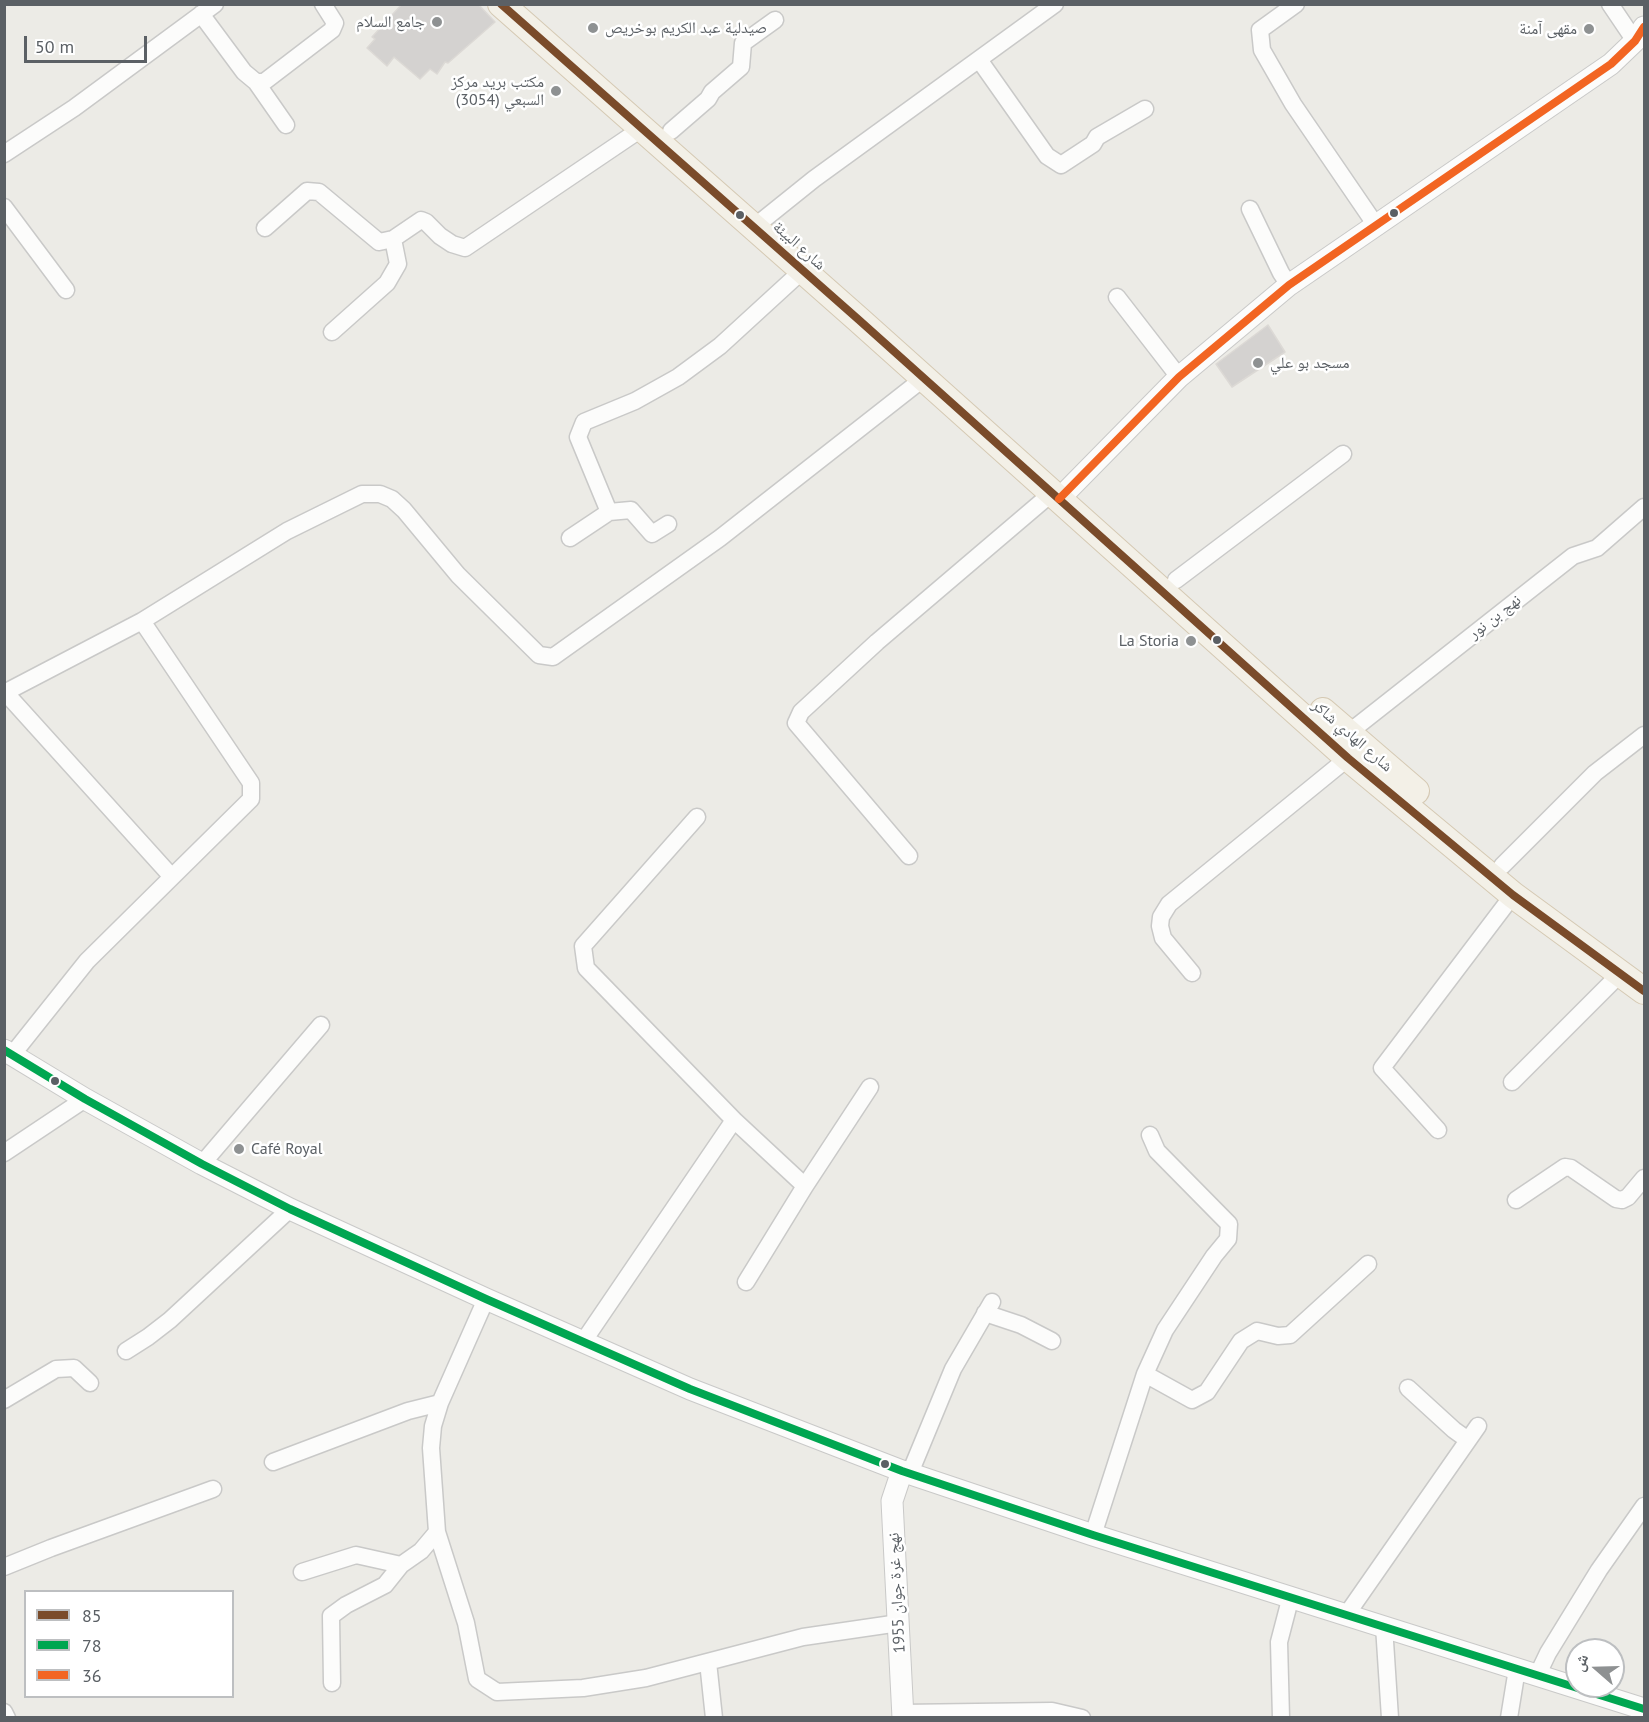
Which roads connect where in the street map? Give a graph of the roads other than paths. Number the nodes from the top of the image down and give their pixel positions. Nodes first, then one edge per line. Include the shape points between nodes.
1 (323, 4) edge
2 (501, 4) edge
3 (528, 4) edge
4 (1055, 4) edge
5 (1296, 4) edge
6 (1610, 4) edge
7 (208, 10) edge
8 (775, 20) dead end
9 (1640, 34) edge
10 (980, 61) junction
11 (256, 82) junction
12 (1145, 109) dead end
13 (286, 125) dead end
14 (641, 129) junction
15 (670, 131) junction
16 (4, 154) edge
17 (4, 207) edge
18 (1250, 209) dead end
19 (760, 222) junction
20 (1376, 224) junction
21 (265, 228) dead end
22 (393, 239) junction
23 (803, 270) junction
24 (1289, 285) junction
25 (66, 290) dead end
26 (1117, 297) dead end
27 (865, 314) junction
28 (332, 332) dead end
29 (1179, 377) junction
30 (924, 378) junction
31 (1343, 454) dead end
32 (1061, 493) junction
33 (1644, 507) edge
34 (609, 512) junction
35 (668, 524) dead end
36 (570, 538) dead end
37 (1176, 580) junction
38 (142, 621) junction
39 (7, 698) edge
40 (1644, 735) edge
41 (1344, 745) junction
42 (697, 817) dead end
43 (909, 856) dead end
44 (1502, 866) junction
45 (172, 877) junction
46 (1519, 889) junction
47 (1632, 973) edge
48 (1192, 974) dead end
49 (1644, 991) edge
50 (321, 1025) dead end
51 (8, 1052) edge
52 (1512, 1082) dead end
53 (870, 1087) dead end
54 (85, 1099) junction
55 (734, 1119) junction
56 (1438, 1130) dead end
57 (1150, 1136) dead end
58 (4, 1153) edge
59 (202, 1164) junction
60 (1644, 1178) edge
61 (804, 1186) junction
62 (1516, 1200) dead end
63 (290, 1209) junction
64 (1368, 1264) dead end
65 (746, 1282) dead end
66 (486, 1299) junction
67 (1052, 1341) dead end
68 (583, 1342) junction
69 (126, 1352) dead end
70 (1145, 1374) junction
71 (90, 1383) dead end
72 (1408, 1388) dead end
73 (4, 1400) edge
74 (440, 1403) junction
75 (1478, 1426) dead end
76 (1468, 1440) junction
77 (273, 1462) dead end
78 (906, 1472) junction
79 (213, 1489) dead end
80 (1644, 1506) edge
81 (437, 1533) junction
82 (1093, 1535) junction
83 (401, 1565) junction
84 (4, 1567) edge
85 (302, 1572) dead end
86 (1291, 1596) junction
87 (1347, 1614) junction
88 (899, 1623) junction
89 (1384, 1626) junction
90 (708, 1662) junction
91 (1517, 1669) junction
92 (1537, 1676) junction
93 (332, 1683) dead end
94 (1644, 1709) edge
95 (4, 1712) edge
96 (902, 1715) edge
97 (7, 1718) edge
98 (714, 1718) edge
99 (1082, 1718) edge
100 (1281, 1718) edge
101 (1390, 1718) edge
102 (1509, 1718) edge

1 - 11 street via 335,23 332,30 264,82
2 - 14 main road, شارع البيئة
3 - 15 main road, شارع البيئة
4 - 10 street
5 - 20 street via 1260,30 1262,50 1293,104
6 - 9 street
7 - 11 street via 244,72
7 - 16 street
8 - 15 street via 743,43 741,67
9 - 20 street via 1611,64
10 - 12 street via 1047,156 1061,165 1093,144 1097,137
10 - 19 street
11 - 13 street
14 - 19 main road, شارع البيئة
14 - 22 street via 465,248 452,244 421,220
15 - 19 main road, شارع البيئة
17 - 25 street
18 - 24 street
19 - 23 main road, شارع البيئة
19 - 27 main road, شارع البيئة
20 - 24 street
21 - 22 street via 307,191 319,192 379,242
22 - 28 street via 398,264 387,283
23 - 27 main road, شارع البيئة
23 - 34 street via 720,346 678,376 635,401 584,422 578,438
24 - 29 street
26 - 29 street
27 - 30 main road, شارع البيئة
27 - 32 main road, شارع البيئة
29 - 32 street
30 - 32 main road, شارع البيئة
30 - 38 street via 720,538 552,657 539,655 458,575 404,510 380,494 362,494 287,531
31 - 37 street
32 - 37 main road, شارع الهادي شاكر
32 - 41 main road, شارع الهادي شاكر
32 - 43 street via 877,642 801,712 796,723
33 - 41 street, نهج بن نور via 1597,548 1573,556
34 - 35 street via 631,510 652,534
34 - 36 street
37 - 41 main road, شارع الهادي شاكر
38 - 39 street
38 - 45 street via 251,783 251,800
39 - 45 street
40 - 44 street via 1595,772
41 - 44 main road, شارع الهادي شاكر
41 - 46 main road, شارع الهادي شاكر
41 - 48 street, نهج بن نور via 1169,904 1161,918 1163,938
42 - 55 street via 583,946 586,968
44 - 46 main road, شارع الهادي شاكر
45 - 51 street via 87,961
46 - 47 main road, شارع الهادي شاكر
46 - 56 street via 1382,1068
47 - 49 main road, شارع الهادي شاكر
47 - 52 street
50 - 59 street
51 - 54 street
53 - 61 street
54 - 58 street
54 - 59 street
55 - 61 street
55 - 68 street
57 - 70 street via 1157,1151 1229,1224 1228,1239 1165,1330
59 - 63 street
60 - 62 street via 1622,1200 1565,1167
61 - 65 street
63 - 66 street
63 - 69 street via 170,1320
64 - 70 street via 1290,1335 1257,1331 1241,1341 1208,1392 1192,1400
66 - 68 street
66 - 74 street
67 - 78 street via 988,1307 953,1370
68 - 78 street via 700,1393
70 - 82 street
71 - 73 street via 74,1368 56,1369
72 - 76 street
74 - 77 street via 408,1411
74 - 81 street via 431,1448
75 - 76 street
76 - 87 street
78 - 82 street
78 - 88 street, نهج غرة جوان 1955 via 892,1501
79 - 84 street
80 - 92 street via 1599,1570
81 - 83 street
81 - 90 street via 466,1623 477,1679 496,1692 583,1688 646,1678
82 - 86 street
83 - 85 street via 356,1555
83 - 93 street via 385,1585 331,1616
86 - 87 street
86 - 100 street via 1279,1642
87 - 89 street
88 - 90 street via 803,1637
88 - 96 street, نهج غرة جوان 1955
89 - 91 street
89 - 101 street
90 - 98 street
91 - 92 street
91 - 102 street
92 - 94 street
95 - 97 street
96 - 99 street via 1052,1711

